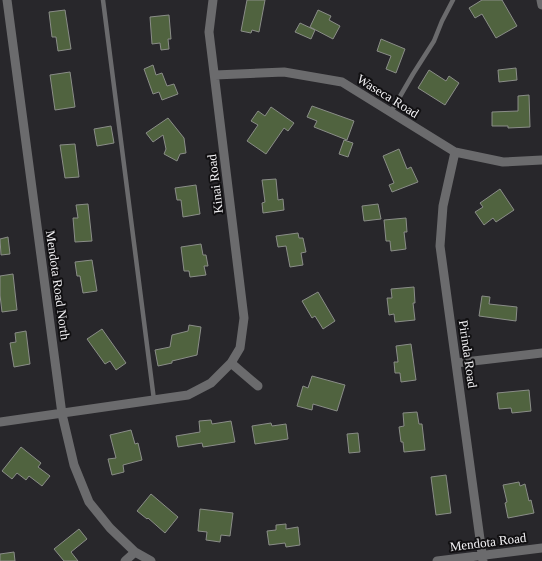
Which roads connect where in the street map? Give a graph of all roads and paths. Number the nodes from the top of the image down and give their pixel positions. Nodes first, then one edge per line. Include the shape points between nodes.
1 (8, 0) edge
2 (103, 0) edge
3 (213, 0) edge
4 (453, 0) edge
5 (541, 0) edge
6 (542, 5) edge
7 (215, 75) junction
8 (390, 112) junction
9 (454, 152) junction
10 (542, 160) edge
11 (542, 353) edge
12 (231, 363) junction
13 (456, 363) junction
14 (258, 386) dead end
15 (154, 400) junction
16 (62, 414) junction
17 (0, 422) edge
18 (542, 548) edge
19 (135, 552) junction
20 (483, 558) edge
21 (124, 561) edge
22 (151, 561) edge
23 (437, 561) edge

1 - 16 street, Mendota Road North
2 - 15 lane
3 - 7 street, Kinai Road via 209,32
4 - 8 lane via 434,41
5 - 6 street
7 - 8 street, Waseca Road via 284,72 342,82
7 - 12 street, Kinai Road via 244,318 240,348
8 - 9 street, Waseca Road
9 - 10 street, Waseca Road via 503,162
9 - 13 street, Pirinda Road via 443,206 440,246
11 - 13 street
12 - 14 street
12 - 15 street, Kinai Road via 211,383 188,395
13 - 20 street, Pirinda Road
15 - 16 street, Kinai Road
16 - 17 street, Kinai Road
16 - 19 street, Mendota Road North via 74,465 89,502 110,528
18 - 20 street, Mendota Road
19 - 21 street
19 - 22 street
20 - 23 street, Mendota Road

